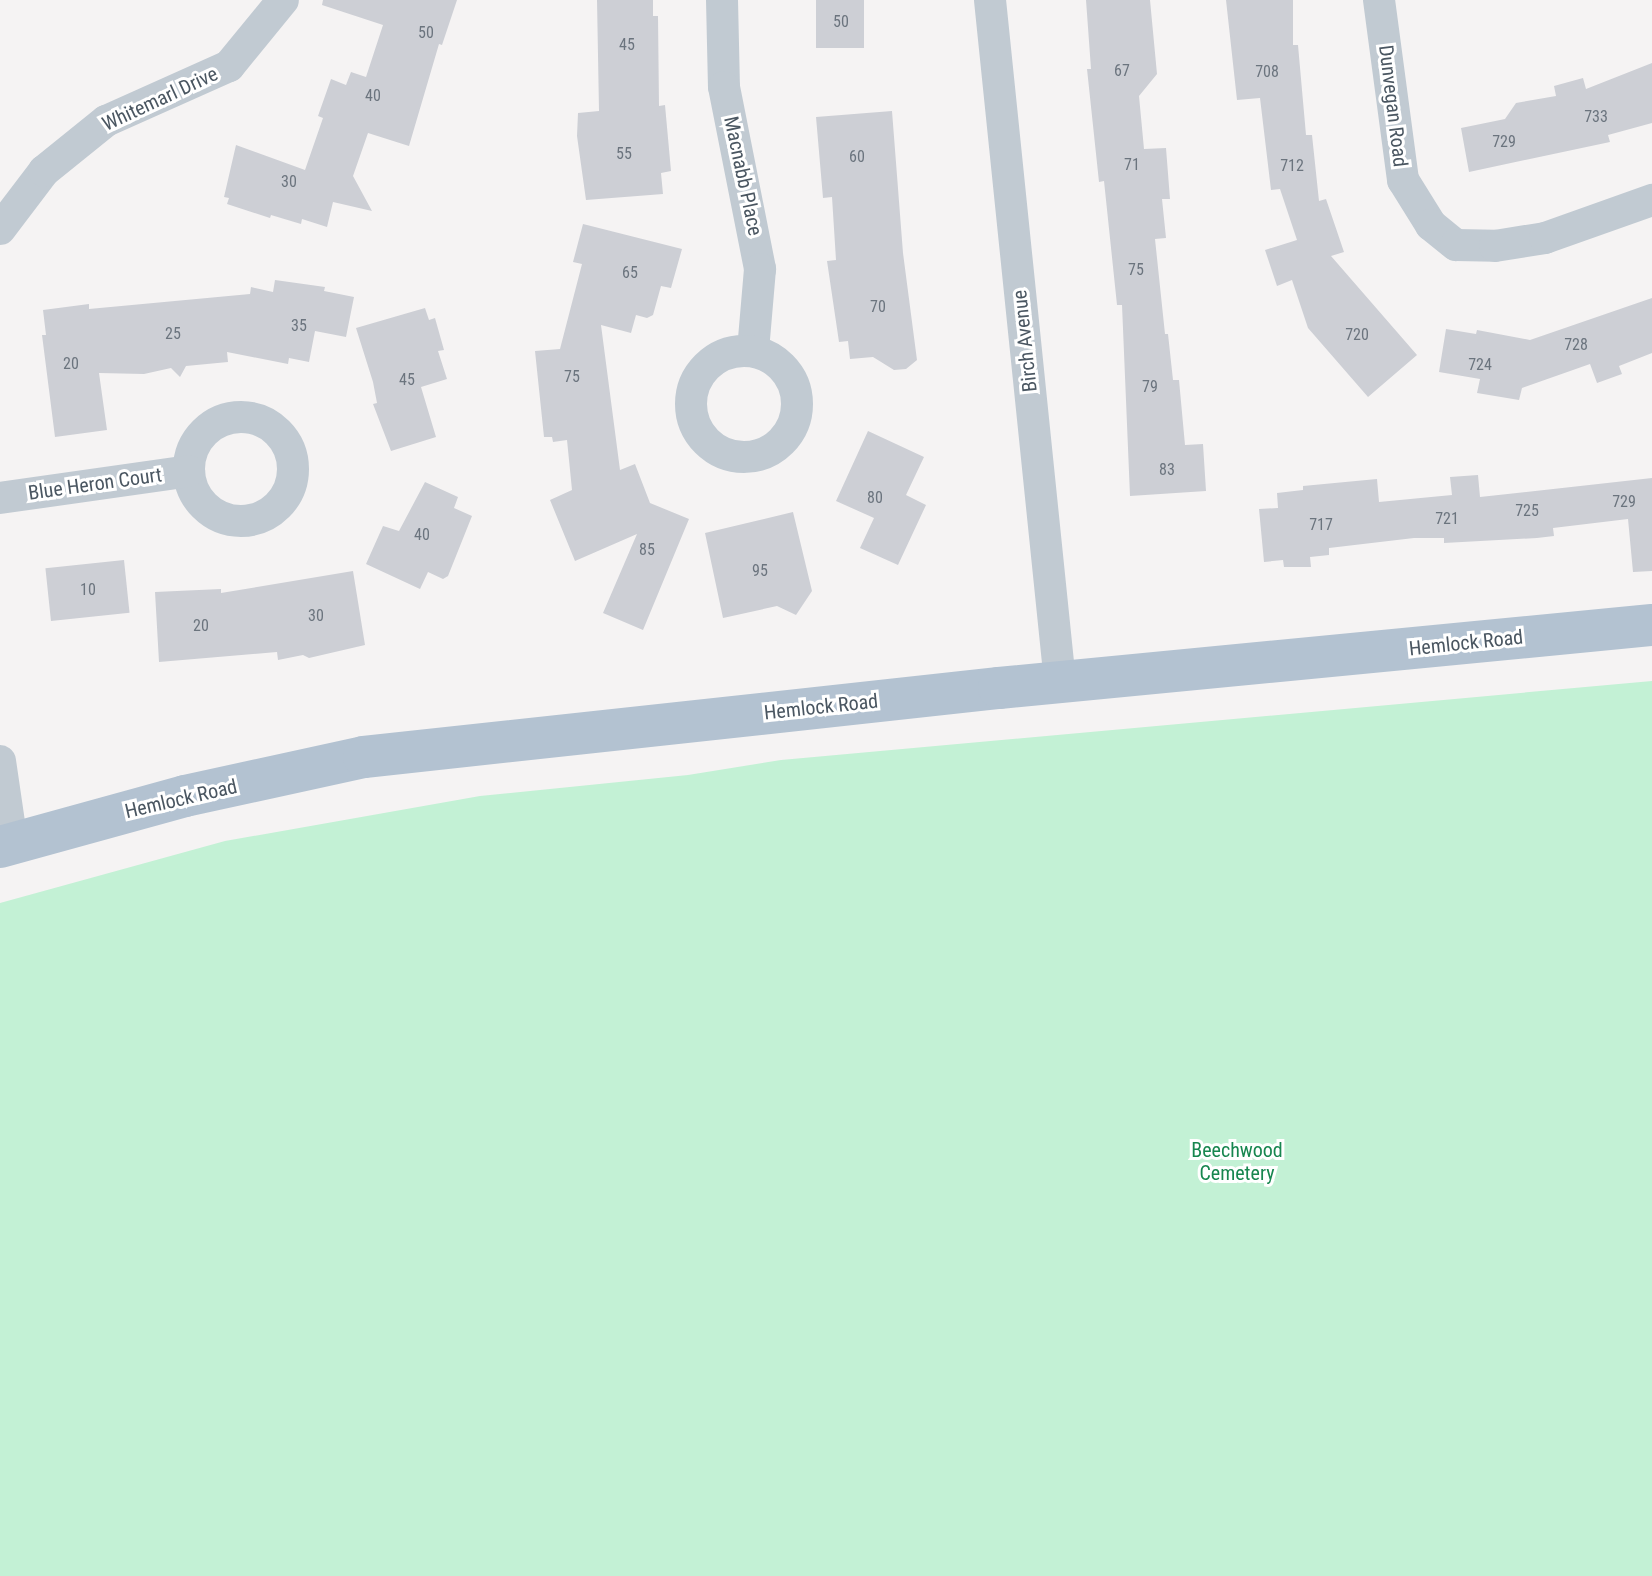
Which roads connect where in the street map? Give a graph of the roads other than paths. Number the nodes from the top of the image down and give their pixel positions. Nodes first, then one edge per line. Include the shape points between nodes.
1 (283, 0) edge
2 (722, 0) edge
3 (990, 0) edge
4 (1379, 0) edge
5 (1652, 200) edge
6 (0, 229) edge
7 (753, 351) dead end
8 (189, 471) dead end
9 (0, 498) edge
10 (1652, 625) edge
11 (1060, 682) junction
12 (0, 761) edge
13 (6, 845) edge

1 - 6 street, Whitemarl Drive via 229,66 106,121 44,171
2 - 7 street, Macnabb Place via 724,87 760,269
3 - 11 street, Birch Avenue
4 - 5 street, Dunvegan Road via 1403,180 1431,225 1456,245 1495,246 1545,238
8 - 9 street, Blue Heron Court
10 - 11 main road, Hemlock Road
11 - 13 main road, Hemlock Road via 364,757 185,796
12 - 13 street

